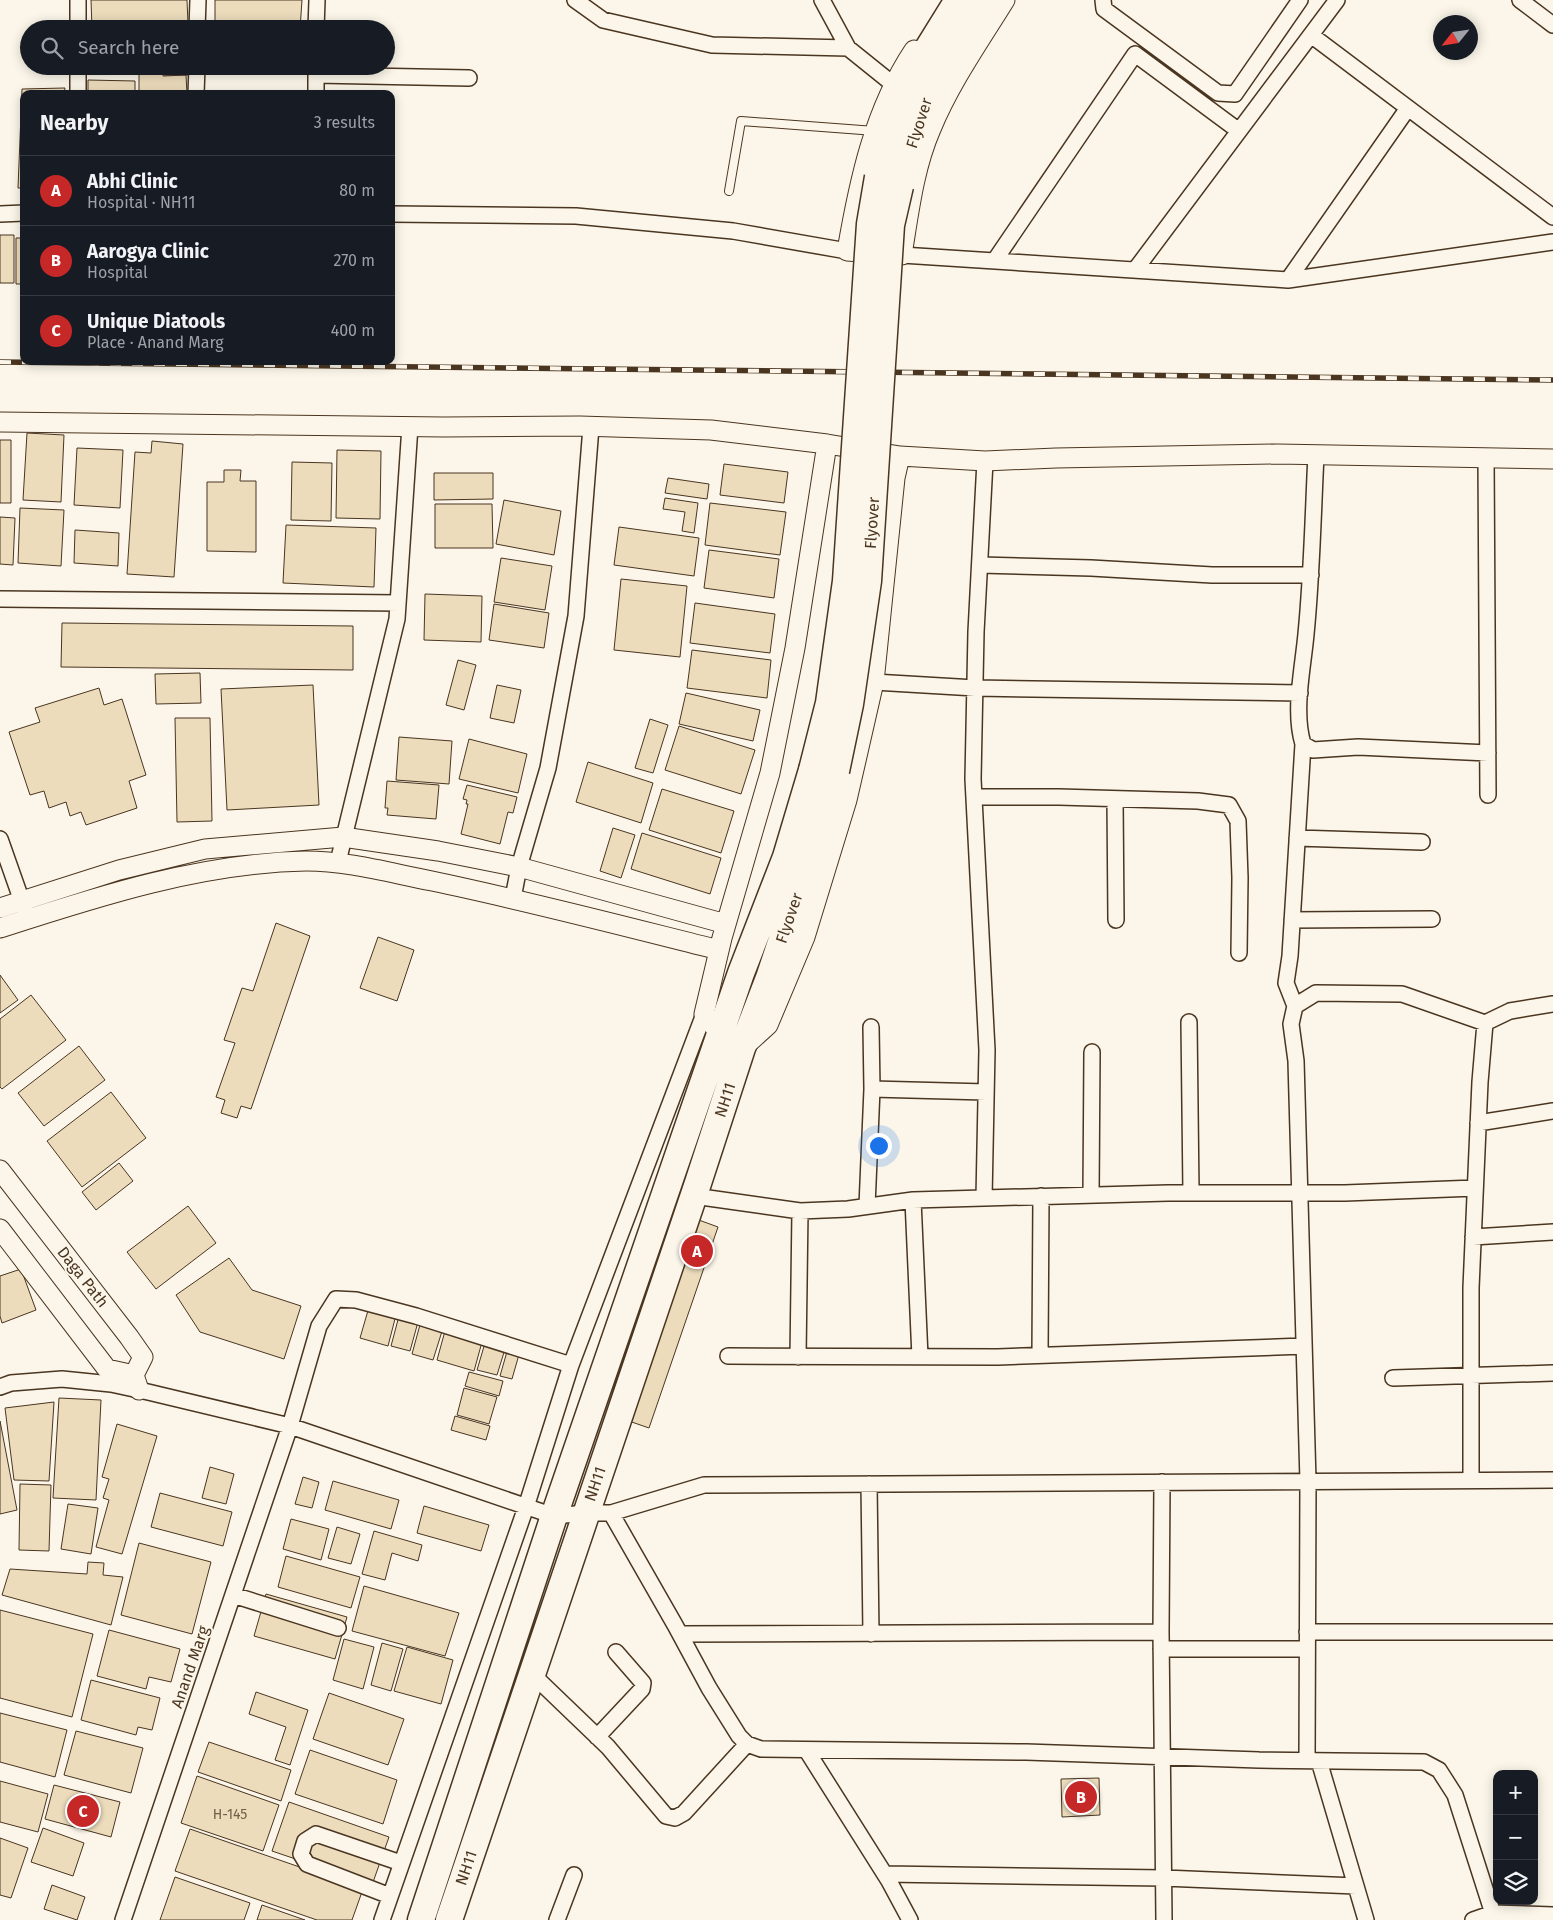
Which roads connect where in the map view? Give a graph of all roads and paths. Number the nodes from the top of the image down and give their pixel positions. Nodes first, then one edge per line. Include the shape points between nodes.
1 (78, 0) edge
2 (198, 0) edge
3 (316, 0) edge
4 (574, 0) edge
5 (822, 0) edge
6 (944, 0) edge
7 (958, 0) edge
8 (982, 0) edge
9 (1004, 0) edge
10 (1103, 0) edge
11 (1300, 0) edge
12 (1337, 0) edge
13 (1520, 0) edge
14 (78, 20) edge
15 (198, 20) edge
16 (316, 20) edge
17 (1553, 25) edge
18 (1311, 35) junction
19 (848, 48) junction
20 (78, 75) edge
21 (197, 75) edge
22 (316, 75) edge
23 (395, 75) edge
24 (469, 78) dead end
25 (894, 85) junction
26 (78, 90) edge
27 (196, 90) edge
28 (316, 90) edge
29 (1408, 108) junction
30 (875, 131) junction
31 (1239, 131) junction
32 (859, 186) junction
33 (729, 192) dead end
34 (912, 193) junction
35 (20, 213) edge
36 (0, 214) edge
37 (395, 214) edge
38 (1553, 217) edge
39 (1553, 242) edge
40 (847, 251) junction
41 (902, 254) junction
42 (995, 260) junction
43 (1134, 270) junction
44 (1288, 280) junction
45 (0, 422) edge
46 (410, 426) junction
47 (592, 427) junction
48 (827, 444) junction
49 (1316, 454) junction
50 (900, 456) junction
51 (1486, 457) junction
52 (1553, 459) edge
53 (985, 461) junction
54 (980, 565) junction
55 (1311, 575) junction
56 (0, 599) edge
57 (398, 603) junction
58 (874, 682) junction
59 (975, 688) junction
60 (1300, 693) junction
61 (1303, 744) junction
62 (1488, 753) junction
63 (824, 771) junction
64 (1488, 795) dead end
65 (974, 798) junction
66 (1115, 799) junction
67 (343, 837) junction
68 (0, 838) edge
69 (1297, 838) junction
70 (1422, 842) dead end
71 (338, 862) junction
72 (519, 867) junction
73 (513, 898) junction
74 (21, 901) junction
75 (0, 908) edge
76 (29, 918) junction
77 (1432, 919) dead end
78 (1116, 920) dead end
79 (1292, 920) junction
80 (726, 924) junction
81 (0, 928) edge
82 (719, 950) junction
83 (1238, 954) dead end
84 (1553, 1004) edge
85 (1295, 1006) junction
86 (704, 1014) junction
87 (1189, 1022) dead end
88 (1485, 1023) junction
89 (871, 1027) dead end
90 (732, 1042) junction
91 (1092, 1052) dead end
92 (872, 1089) junction
93 (986, 1092) junction
94 (1553, 1111) edge
95 (1478, 1123) junction
96 (0, 1170) edge
97 (1475, 1188) junction
98 (1191, 1193) junction
99 (1300, 1193) junction
100 (1091, 1195) junction
101 (694, 1196) junction
102 (1041, 1196) junction
103 (984, 1198) junction
104 (913, 1200) junction
105 (867, 1206) junction
106 (800, 1211) junction
107 (0, 1229) edge
108 (1553, 1232) edge
109 (1473, 1237) junction
110 (1304, 1346) junction
111 (1040, 1355) junction
112 (728, 1356) dead end
113 (798, 1357) junction
114 (920, 1357) junction
115 (571, 1365) junction
116 (1553, 1374) edge
117 (1472, 1377) junction
118 (1393, 1378) dead end
119 (136, 1383) junction
120 (0, 1387) edge
121 (290, 1426) junction
122 (1471, 1480) junction
123 (1553, 1480) edge
124 (1308, 1481) junction
125 (1162, 1482) junction
126 (869, 1484) junction
127 (526, 1507) junction
128 (586, 1513) junction
129 (611, 1513) junction
130 (554, 1516) junction
131 (233, 1595) junction
132 (338, 1628) dead end
133 (1160, 1632) junction
134 (1307, 1632) junction
135 (1553, 1632) edge
136 (680, 1634) junction
137 (871, 1634) junction
138 (1307, 1649) junction
139 (1161, 1650) junction
140 (616, 1652) dead end
141 (532, 1674) junction
142 (597, 1737) junction
143 (747, 1744) junction
144 (807, 1751) junction
145 (1162, 1756) junction
146 (1313, 1761) junction
147 (401, 1862) junction
148 (885, 1874) junction
149 (574, 1875) dead end
150 (1164, 1878) junction
151 (1356, 1886) junction
152 (390, 1896) junction
153 (1553, 1915) edge
154 (1494, 1917) edge
155 (123, 1920) edge
156 (382, 1920) edge
157 (421, 1920) edge
158 (449, 1920) edge
159 (557, 1920) edge
160 (910, 1920) edge
161 (1164, 1920) edge
162 (1366, 1920) edge
163 (1473, 1920) edge

1 - 14 street
2 - 15 street
3 - 16 street
4 - 19 street via 603,20 712,45
5 - 19 street
6 - 25 street
7 - 63 highway, Flyover, bridge via 914,71 878,178 870,224 846,581 829,703
8 - 63 highway, Flyover, bridge via 934,80 919,120 891,225 868,581 850,704
9 - 34 street via 949,89 930,130
10 - 11 street via 1104,9 1218,93 1235,94
12 - 18 street
13 - 17 street
18 - 29 street
18 - 31 street
19 - 25 street
20 - 26 street
21 - 27 street
22 - 28 street
23 - 24 street
25 - 30 street
29 - 38 street
29 - 44 street
30 - 32 street
30 - 33 lane via 741,121
31 - 42 street via 1135,54
31 - 43 street
32 - 34 street
32 - 40 street
34 - 41 street
35 - 36 street
37 - 40 street via 576,216 733,231
39 - 44 street
40 - 41 street
41 - 42 street
42 - 43 street
43 - 44 street
45 - 46 street
46 - 47 street
46 - 57 street
47 - 48 street via 711,430
47 - 72 street via 576,616 548,768
48 - 50 street
48 - 80 street via 795,648 770,773
49 - 51 street
49 - 53 street
49 - 55 street
50 - 53 street
50 - 58 street
51 - 52 street
51 - 62 street
53 - 54 street
54 - 55 street via 1212,575
54 - 59 street
55 - 60 street
56 - 57 street
57 - 67 street via 397,619
58 - 59 street
58 - 90 street via 847,800 804,937 768,1025
59 - 60 street
59 - 65 street
60 - 61 street
61 - 62 street via 1313,750 1358,747
61 - 69 street
62 - 64 street
63 - 90 highway, Flyover via 786,857 742,973
65 - 66 street
65 - 93 street via 987,1050
66 - 78 street
66 - 83 street via 1229,805 1238,821
67 - 71 street
67 - 72 street
67 - 74 street via 205,849 119,870
68 - 74 street
69 - 70 street
69 - 79 street
71 - 73 street
71 - 76 street via 241,866 159,881
72 - 73 street
72 - 80 street
73 - 82 street
74 - 75 street
74 - 76 street
76 - 81 street
77 - 79 street
79 - 85 street via 1286,983
80 - 82 street
82 - 86 street
84 - 88 street via 1510,1011
85 - 88 street via 1316,992 1402,994
85 - 99 street via 1291,1024 1296,1061
86 - 90 street
86 - 115 street
87 - 98 street
88 - 95 street
89 - 92 street
90 - 101 highway, NH11
90 - 130 highway
91 - 100 street
92 - 93 street
92 - 105 street
93 - 103 street
94 - 95 street
95 - 97 street
96 - 119 street, Daga Path via 143,1357
97 - 99 street
97 - 109 street
98 - 99 street
98 - 100 street
99 - 110 street
100 - 102 street
101 - 106 street
101 - 128 highway, NH11
102 - 103 street
102 - 111 street
103 - 104 street
104 - 105 street
104 - 114 street
105 - 106 street
106 - 113 street
107 - 119 street via 107,1369
108 - 109 street
109 - 117 street
110 - 111 street
110 - 124 street
111 - 114 street
112 - 113 street
113 - 114 street
115 - 121 street, Anand Marg via 416,1316 336,1298 319,1326
115 - 127 street
116 - 117 street
117 - 118 street
117 - 122 street
119 - 120 street via 62,1379 11,1383
119 - 121 street
121 - 127 street
121 - 131 street, Anand Marg
122 - 123 street
122 - 124 street
124 - 125 street
124 - 134 street
125 - 126 street
125 - 133 street
126 - 129 street via 704,1485
126 - 137 street
127 - 130 street
127 - 147 street
128 - 129 street
128 - 130 street
128 - 141 highway, NH11
129 - 136 street
130 - 157 highway
131 - 132 street
131 - 155 street, Anand Marg
133 - 137 street
133 - 139 street
134 - 135 street
134 - 138 street
136 - 137 street
136 - 143 street via 709,1688
138 - 139 street
138 - 146 street
139 - 145 street
140 - 142 street via 643,1683 642,1689
141 - 142 street
141 - 158 highway, NH11
142 - 143 street via 666,1816 675,1818 684,1813
143 - 144 street via 761,1749
144 - 145 street
144 - 148 street
145 - 146 street
145 - 150 street
146 - 151 street
146 - 154 street via 1424,1762 1440,1770 1455,1795
147 - 152 street
147 - 152 street via 316,1834 305,1841 301,1854 307,1864
148 - 150 street
148 - 160 street
149 - 159 street
150 - 151 street
150 - 161 street
151 - 162 street
152 - 156 street
153 - 154 street
154 - 163 street

